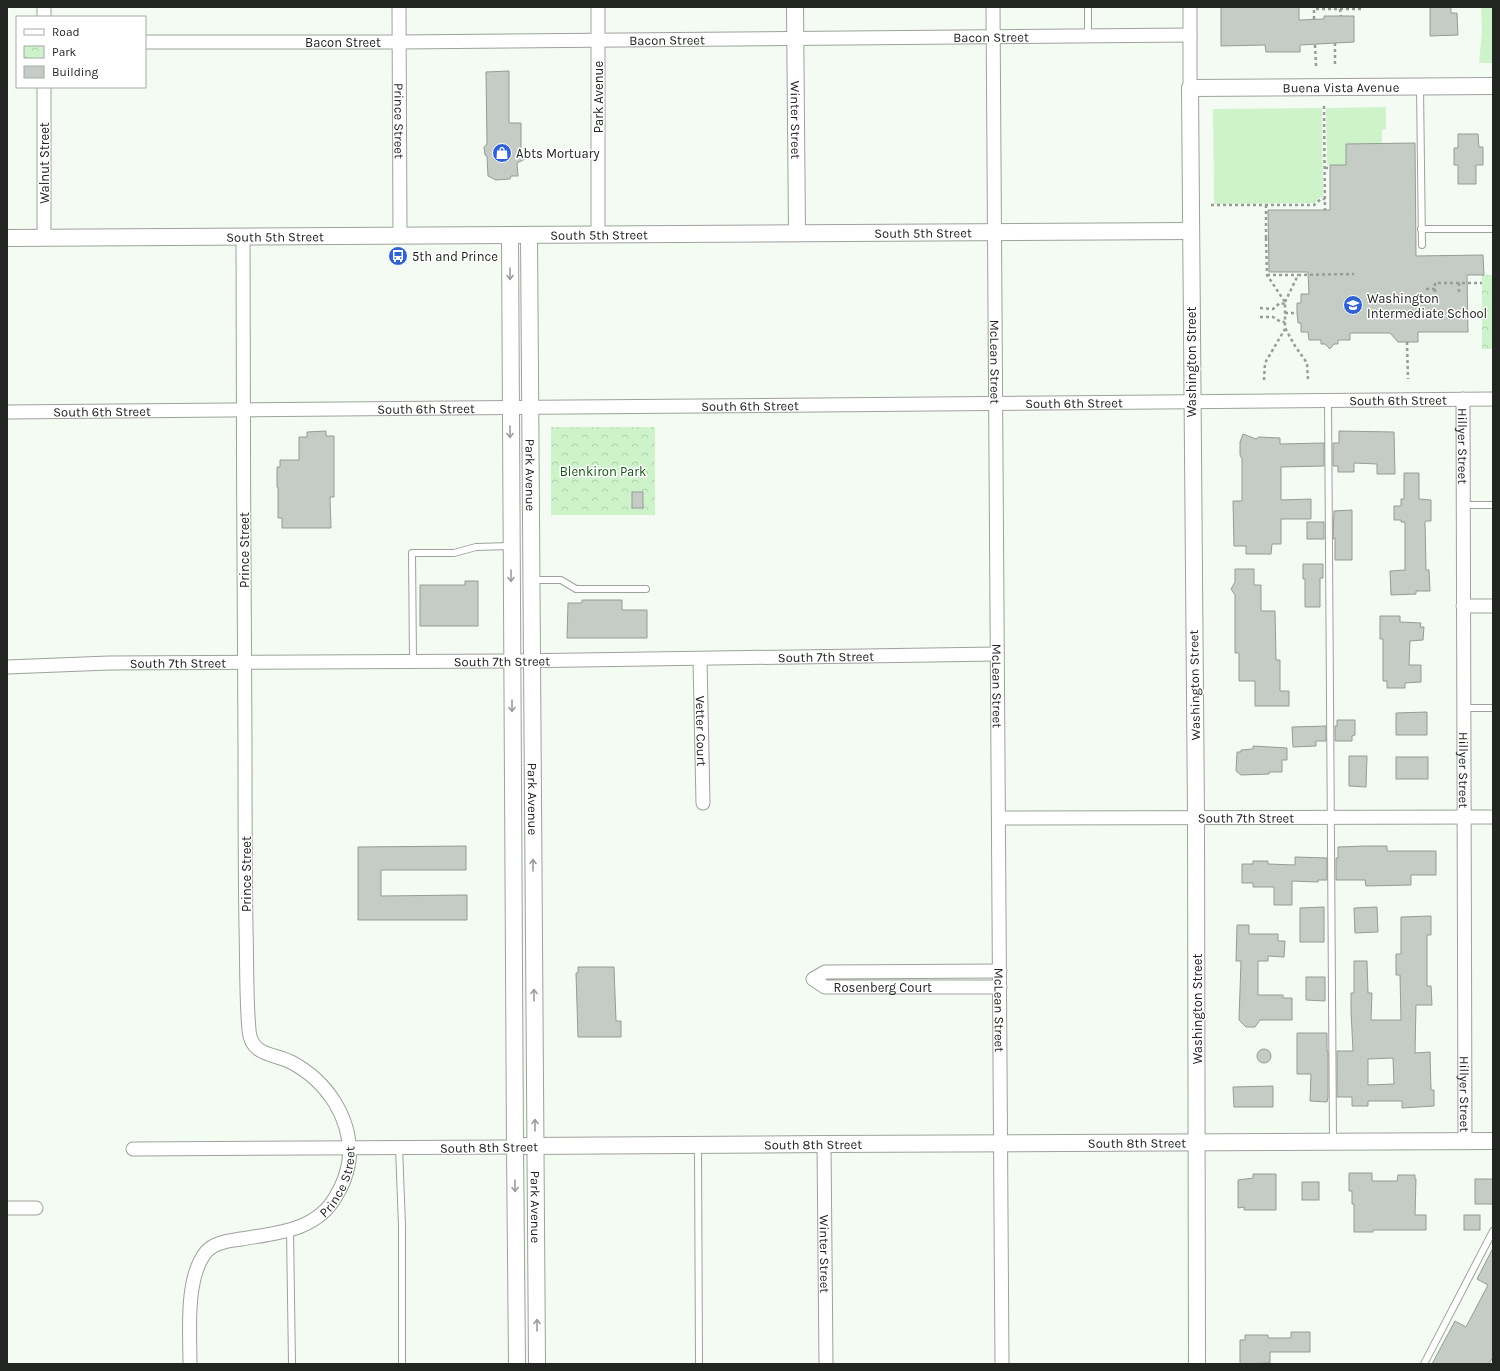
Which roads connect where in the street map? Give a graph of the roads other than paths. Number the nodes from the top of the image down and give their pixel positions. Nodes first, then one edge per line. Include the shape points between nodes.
1 (399, 7) edge
2 (598, 7) edge
3 (795, 7) edge
4 (993, 7) edge
5 (1088, 7) edge
6 (1190, 7) edge
7 (1190, 35) junction
8 (1088, 36) junction
9 (993, 37) junction
10 (795, 38) junction
11 (598, 40) junction
12 (146, 42) edge
13 (399, 42) junction
14 (1493, 86) edge
15 (1420, 87) junction
16 (44, 88) edge
17 (1190, 88) junction
18 (1421, 229) junction
19 (1493, 229) edge
20 (1191, 231) junction
21 (994, 232) junction
22 (797, 233) junction
23 (510, 234) junction
24 (529, 234) junction
25 (598, 234) junction
26 (400, 236) junction
27 (7, 238) edge
28 (44, 238) junction
29 (243, 238) junction
30 (1422, 245) dead end
31 (1463, 399) junction
32 (1493, 399) edge
33 (1328, 401) junction
34 (1192, 402) junction
35 (995, 403) junction
36 (510, 407) junction
37 (530, 407) junction
38 (243, 410) junction
39 (7, 412) edge
40 (1463, 505) junction
41 (1493, 505) edge
42 (511, 546) junction
43 (531, 580) junction
44 (646, 589) dead end
45 (1463, 606) junction
46 (1493, 606) edge
47 (997, 654) junction
48 (700, 659) junction
49 (531, 660) junction
50 (413, 661) junction
51 (512, 661) junction
52 (245, 662) junction
53 (7, 667) edge
54 (1464, 708) junction
55 (1493, 708) edge
56 (703, 803) dead end
57 (1196, 817) junction
58 (1331, 817) junction
59 (1465, 817) junction
60 (1493, 817) edge
61 (999, 818) junction
62 (1000, 971) junction
63 (1000, 986) junction
64 (1465, 1141) junction
65 (1493, 1141) edge
66 (1333, 1142) junction
67 (1000, 1143) junction
68 (1197, 1143) junction
69 (824, 1144) junction
70 (698, 1145) junction
71 (535, 1146) junction
72 (349, 1147) junction
73 (399, 1147) junction
74 (515, 1147) junction
75 (133, 1149) dead end
76 (7, 1208) edge
77 (36, 1208) dead end
78 (290, 1230) junction
79 (1493, 1231) edge
80 (190, 1364) edge
81 (292, 1364) edge
82 (402, 1364) edge
83 (517, 1364) edge
84 (537, 1364) edge
85 (699, 1364) edge
86 (826, 1364) edge
87 (1002, 1364) edge
88 (1197, 1364) edge
89 (1424, 1364) edge

1 - 13 street, Prince Street
2 - 11 street, Park Avenue
3 - 10 street, Winter Street
4 - 9 street, McLean Street
5 - 8 lane
6 - 7 street, Washington Street
7 - 8 street, Bacon Street
7 - 17 street, Washington Street
8 - 9 street, Bacon Street
9 - 10 street, Bacon Street
9 - 21 street, McLean Street
10 - 11 street, Bacon Street
10 - 22 street, Winter Street
11 - 13 street, Bacon Street
11 - 25 street, Park Avenue
12 - 13 street, Bacon Street
13 - 26 street, Prince Street
14 - 15 street, Buena Vista Avenue
15 - 17 street, Buena Vista Avenue
15 - 18 lane
16 - 28 street, Walnut Street
17 - 20 street, Washington Street
18 - 19 lane
18 - 30 lane
20 - 21 street, South 5th Street
20 - 34 street, Washington Street
21 - 22 street, South 5th Street
21 - 35 street, McLean Street
22 - 25 street, South 5th Street
23 - 24 street, South 5th Street
23 - 26 street, South 5th Street
23 -> 36 street, Park Avenue
24 - 25 street, South 5th Street
24 - 37 street, Park Avenue
26 - 29 street, South 5th Street
27 - 28 street, South 5th Street
28 - 29 street, South 5th Street
29 - 38 street, Prince Street
31 - 32 street, South 6th Street
31 - 33 street, South 6th Street
31 - 40 street, Hillyer Street
33 - 34 street, South 6th Street
33 - 58 lane
34 - 35 street, South 6th Street
34 - 57 street, Washington Street
35 - 37 street, South 6th Street
35 - 47 street, McLean Street
36 - 37 street, South 6th Street
36 - 38 street, South 6th Street
36 -> 42 street, Park Avenue
37 - 43 street, Park Avenue
38 - 39 street, South 6th Street
38 - 52 street, Prince Street
40 - 41 lane
40 - 45 street, Hillyer Street
42 - 50 lane via 476,546 454,553 412,553
42 -> 51 street, Park Avenue
43 - 44 lane via 561,580 576,589
43 - 49 street, Park Avenue
45 - 46 street
45 - 54 street, Hillyer Street
47 - 48 street, South 7th Street
47 - 61 street, McLean Street
48 - 49 street, South 7th Street
48 - 56 street, Vetter Court
49 - 51 street, South 7th Street
71 -> 49 street, Park Avenue
50 - 51 street, South 7th Street
50 - 52 street, South 7th Street
51 -> 74 street, Park Avenue
52 - 53 street, South 7th Street
52 - 72 street, Prince Street via 249,1036 260,1051 292,1063 320,1082 341,1111
54 - 55 lane
54 - 59 street, Hillyer Street
57 - 58 street, South 7th Street
57 - 61 street, South 7th Street
57 - 68 street, Washington Street
58 - 59 street, South 7th Street
58 - 66 lane
59 - 60 street, South 7th Street
59 - 64 street, Hillyer Street
61 - 62 street, McLean Street
62 - 63 street, McLean Street
62 - 63 street, Rosenberg Court via 825,972 813,980 825,987
63 - 67 street, McLean Street
64 - 65 street, South 8th Street
64 - 66 street, South 8th Street
66 - 68 street, South 8th Street
67 - 68 street, South 8th Street
67 - 69 street, South 8th Street
67 - 87 street, McLean Street
68 - 88 street, Washington Street
69 - 70 street, South 8th Street
69 - 86 street, Winter Street
70 - 71 street, South 8th Street
70 - 85 lane
71 - 74 street, South 8th Street
84 -> 71 street, Park Avenue
72 - 73 street, South 8th Street
72 - 75 street, South 8th Street
72 - 78 street, Prince Street via 344,1183 333,1202 314,1220
73 - 74 street, South 8th Street
73 - 82 lane
74 -> 83 street, Park Avenue
76 - 77 street
78 - 80 street, Prince Street via 227,1241 207,1250 197,1270 192,1292
78 - 81 lane
79 - 89 lane

